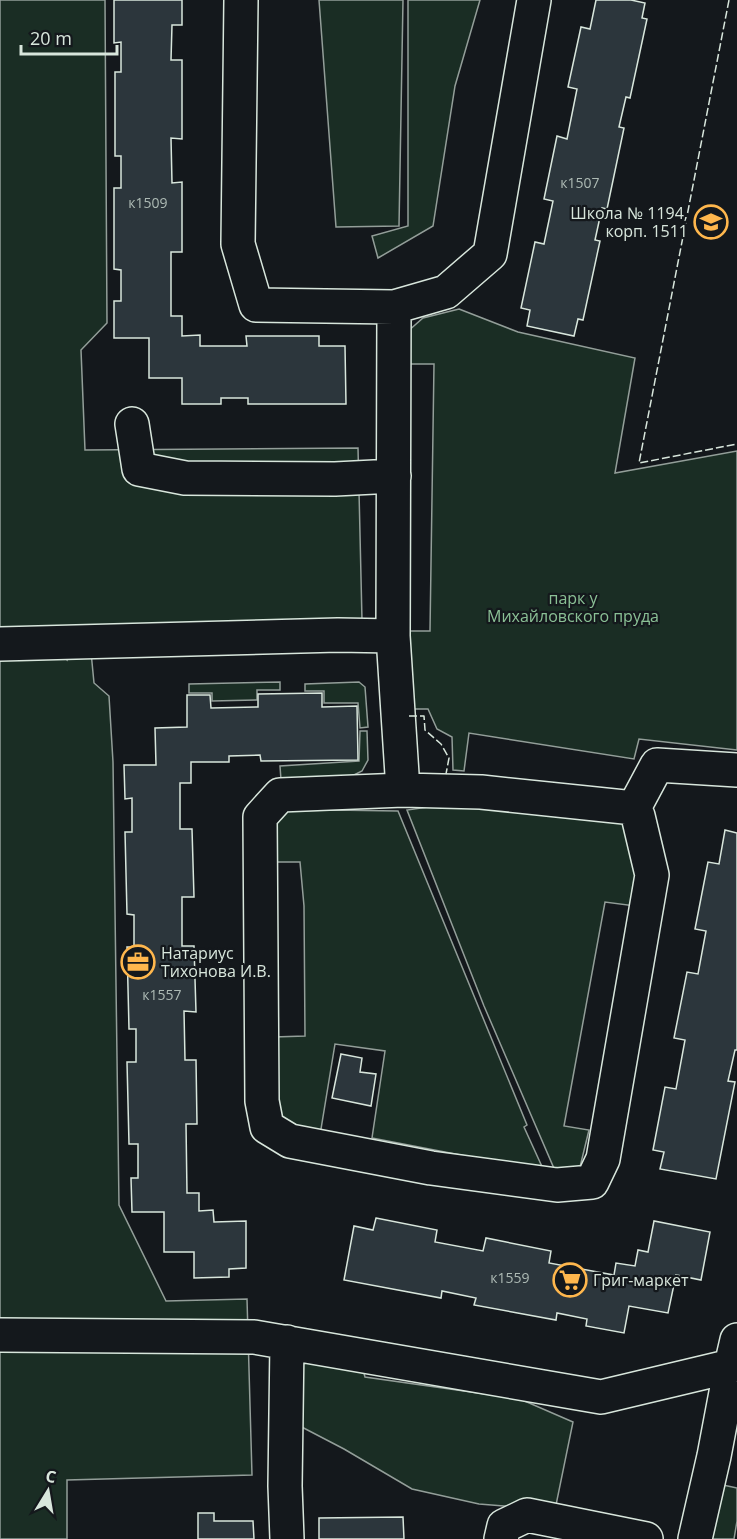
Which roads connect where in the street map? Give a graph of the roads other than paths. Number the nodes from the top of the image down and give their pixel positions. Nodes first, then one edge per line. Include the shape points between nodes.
1 (241, 0) edge
2 (534, 0) edge
3 (394, 307) junction
4 (132, 424) dead end
5 (394, 476) junction
6 (393, 636) junction
7 (0, 644) edge
8 (737, 770) edge
9 (403, 790) junction
10 (634, 808) junction
11 (0, 1335) edge
12 (287, 1342) junction
13 (734, 1353) edge
14 (287, 1539) edge
15 (501, 1539) edge
16 (646, 1539) edge
17 (695, 1539) edge

1 - 3 lane via 238,244 256,305
2 - 3 lane via 490,254 446,292
3 - 5 lane
4 - 5 lane via 139,469 185,478
5 - 6 lane
6 - 7 lane
6 - 9 lane
8 - 10 lane via 657,765
9 - 10 lane via 481,792
9 - 10 lane via 280,795 260,817 262,1101 267,1127 290,1141 431,1168 557,1185 592,1182 603,1159 652,875
11 - 12 lane via 254,1337
12 - 13 lane via 601,1397
12 - 14 lane
13 - 17 lane
15 - 16 lane via 504,1526 527,1515

